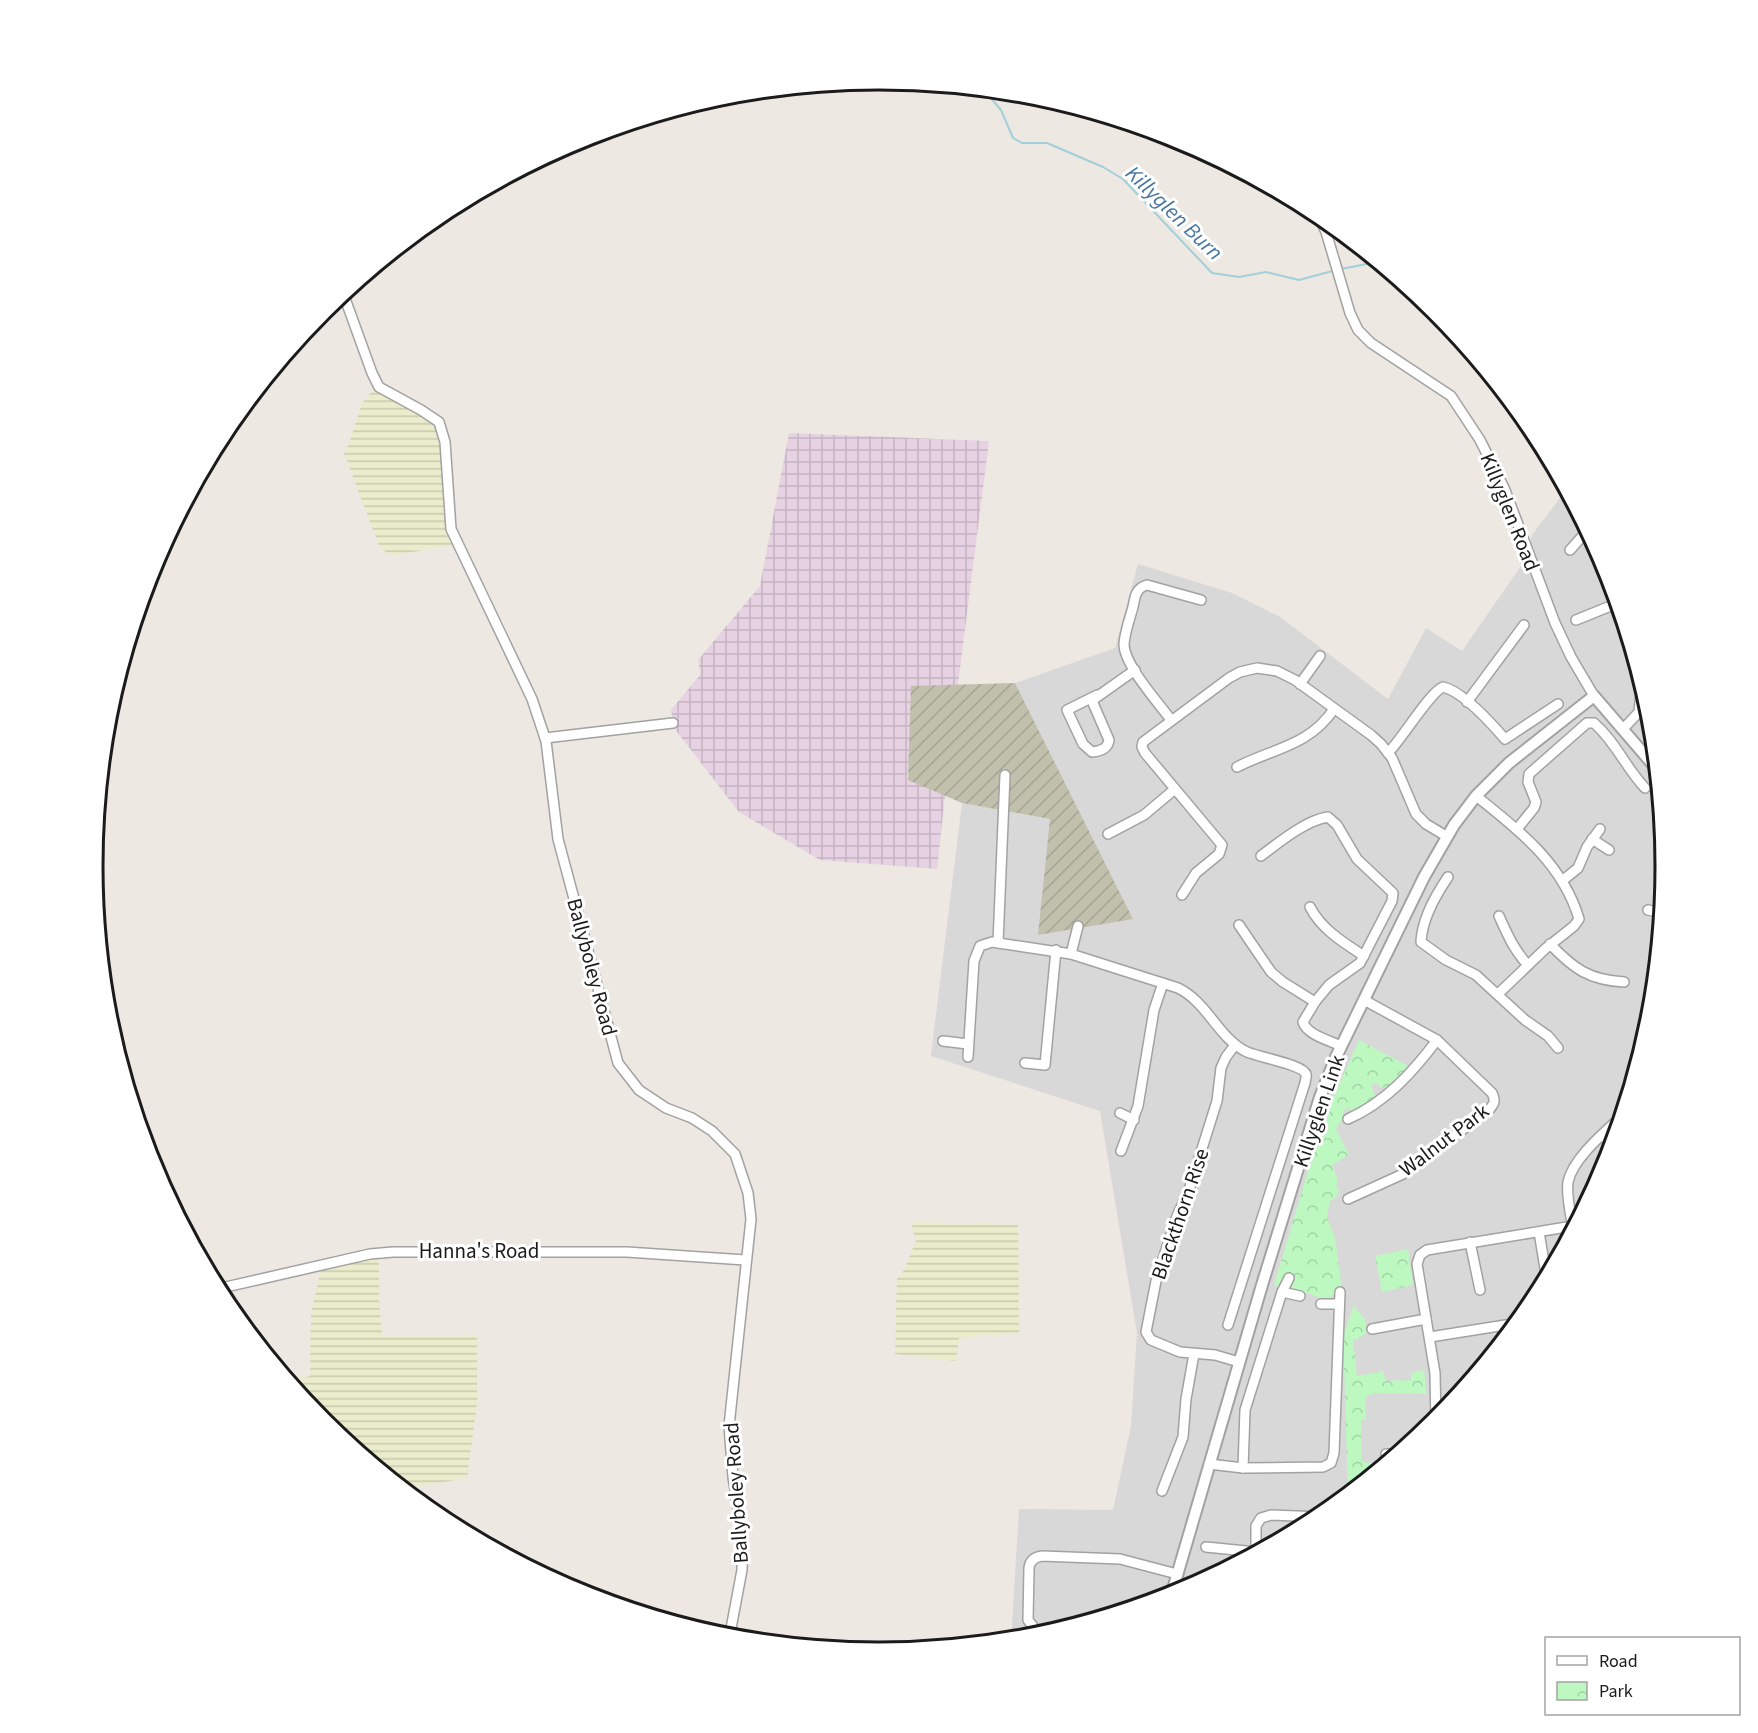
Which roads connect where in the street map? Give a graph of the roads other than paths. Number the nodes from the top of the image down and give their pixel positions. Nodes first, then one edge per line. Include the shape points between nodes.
1 (1324, 231) edge
2 (346, 302) edge
3 (1581, 537) edge
4 (1570, 550) dead end
5 (1201, 600) dead end
6 (1610, 606) edge
7 (1576, 620) dead end
8 (1524, 625) dead end
9 (1320, 656) dead end
10 (1135, 670) junction
11 (1300, 684) junction
12 (1097, 695) junction
13 (1594, 696) junction
14 (1467, 702) junction
15 (1558, 704) dead end
16 (1639, 708) edge
17 (1334, 709) junction
18 (1171, 720) junction
19 (674, 723) dead end
20 (1623, 729) junction
21 (545, 738) junction
22 (1388, 753) junction
23 (1648, 758) edge
24 (1237, 767) dead end
25 (1005, 775) dead end
26 (1645, 788) dead end
27 (1175, 789) junction
28 (1476, 796) junction
29 (1517, 829) junction
30 (1600, 829) dead end
31 (1108, 834) dead end
32 (1446, 836) junction
33 (1592, 839) junction
34 (1609, 850) dead end
35 (1261, 856) dead end
36 (1448, 877) dead end
37 (1562, 881) junction
38 (1182, 895) dead end
39 (1310, 907) dead end
40 (1648, 910) dead end
41 (1654, 911) edge
42 (1499, 916) dead end
43 (1239, 925) dead end
44 (1078, 926) dead end
45 (998, 943) junction
46 (1550, 944) junction
47 (1056, 950) junction
48 (1071, 954) junction
49 (1364, 956) junction
50 (1528, 965) junction
51 (1624, 982) dead end
52 (1168, 985) junction
53 (1498, 994) junction
54 (1364, 1000) junction
55 (1315, 1002) junction
56 (1437, 1040) junction
57 (943, 1041) dead end
58 (968, 1044) junction
59 (1235, 1045) junction
60 (1341, 1046) junction
61 (1558, 1048) dead end
62 (968, 1057) dead end
63 (1025, 1062) dead end
64 (1120, 1113) dead end
65 (1348, 1119) dead end
66 (1134, 1120) junction
67 (1609, 1129) edge
68 (1602, 1136) junction
69 (1605, 1139) edge
70 (1120, 1150) dead end
71 (1348, 1199) dead end
72 (1571, 1217) edge
73 (1565, 1229) edge
74 (1539, 1232) junction
75 (1470, 1242) junction
76 (745, 1260) junction
77 (1545, 1266) edge
78 (1289, 1278) dead end
79 (226, 1287) edge
80 (1480, 1290) dead end
81 (1282, 1292) junction
82 (1340, 1292) dead end
83 (1300, 1296) dead end
84 (1321, 1304) dead end
85 (1339, 1304) junction
86 (1426, 1319) junction
87 (1228, 1325) dead end
88 (1505, 1325) edge
89 (1372, 1329) dead end
90 (1430, 1337) junction
91 (1194, 1354) junction
92 (1239, 1362) junction
93 (1436, 1407) edge
94 (1209, 1464) junction
95 (1243, 1468) junction
96 (1162, 1491) dead end
97 (1303, 1516) edge
98 (1256, 1545) edge
99 (1206, 1547) dead end
100 (1244, 1552) edge
101 (1177, 1574) junction
102 (1174, 1585) edge
103 (1033, 1627) edge
104 (731, 1628) edge

1 - 13 street, Killyglen Road via 1350,314 1363,337 1443,389 1471,424 1495,466 1555,623
2 - 21 street, Ballyboley Road via 379,387 439,422 445,442 451,529 532,699
3 - 4 street
5 - 10 street via 1147,585 1139,589 1124,642
6 - 7 street
8 - 14 street
9 - 11 street
10 - 12 street
10 - 18 street
11 - 17 street
11 - 18 street via 1272,669 1247,669
12 - 12 street via 1093,704 1109,740 1107,746 1092,752 1083,744 1067,710
13 - 20 street, Killyglen Road
13 - 28 street, Killyglen Link via 1509,763
14 - 15 street via 1505,739
14 - 22 street via 1447,688 1438,689
16 - 20 street
17 - 22 street via 1371,735
17 - 24 street via 1305,738
18 - 27 street via 1147,738 1142,747
19 - 21 street
20 - 23 street, Killyglen Road
21 - 76 street, Ballyboley Road via 558,839 618,1064 639,1090 712,1131 735,1154 750,1212
22 - 32 street via 1416,814
25 - 45 street
26 - 29 street via 1602,730 1587,723 1529,774 1536,802
27 - 31 street via 1144,815
27 - 38 street via 1222,845 1219,854 1194,876
28 - 29 street
28 - 32 street, Killyglen Link
29 - 37 street via 1542,853
30 - 33 street
32 - 54 street, Killyglen Link
33 - 34 street
33 - 37 street via 1580,866
35 - 49 street via 1320,819 1328,817 1334,822 1356,859 1393,893
36 - 53 street via 1430,908 1421,942 1476,975
37 - 46 street via 1579,919
39 - 49 street via 1326,928
40 - 41 street
42 - 50 street
43 - 55 street via 1271,972
44 - 48 street
45 - 47 street
45 - 58 street via 980,946 974,961
46 - 50 street
46 - 51 street via 1584,973
47 - 48 street
47 - 63 street via 1045,1065
48 - 52 street
49 - 55 street
50 - 53 street
52 - 59 street via 1193,997
52 - 66 street via 1154,1010
53 - 61 street
54 - 56 street, Walnut Park
54 - 60 street, Killyglen Link
55 - 60 street via 1304,1027
56 - 65 street via 1393,1091
56 - 71 street, Walnut Park via 1492,1093 1494,1105 1403,1174
57 - 58 street
58 - 62 street
59 - 87 street via 1254,1055 1300,1068 1306,1076
59 - 91 street, Blackthorn Rise via 1221,1068 1217,1101 1157,1279 1146,1329 1151,1340
60 - 92 street, Killyglen Link via 1320,1098
64 - 66 street
66 - 70 street
67 - 68 street
68 - 69 street
68 - 72 street via 1577,1162 1570,1176
73 - 74 street
74 - 75 street
74 - 77 street
75 - 80 street
75 - 86 street via 1421,1254 1417,1263
76 - 79 street, Hanna's Road via 627,1252 393,1252
76 - 104 street, Ballyboley Road via 729,1426 743,1541
78 - 81 street
81 - 83 street
81 - 95 street via 1245,1410
82 - 85 street
84 - 85 street
85 - 95 street via 1332,1461 1323,1467
86 - 89 street
86 - 90 street
88 - 90 street
90 - 93 street
91 - 92 street, Blackthorn Rise
91 - 96 street via 1183,1437
92 - 94 street, Killyglen Link
94 - 95 street
94 - 101 street, Killyglen Link
97 - 98 street via 1262,1517 1256,1526
99 - 100 street
101 - 102 street, Killyglen Link
101 - 103 street via 1116,1558 1036,1558 1029,1568 1028,1620

